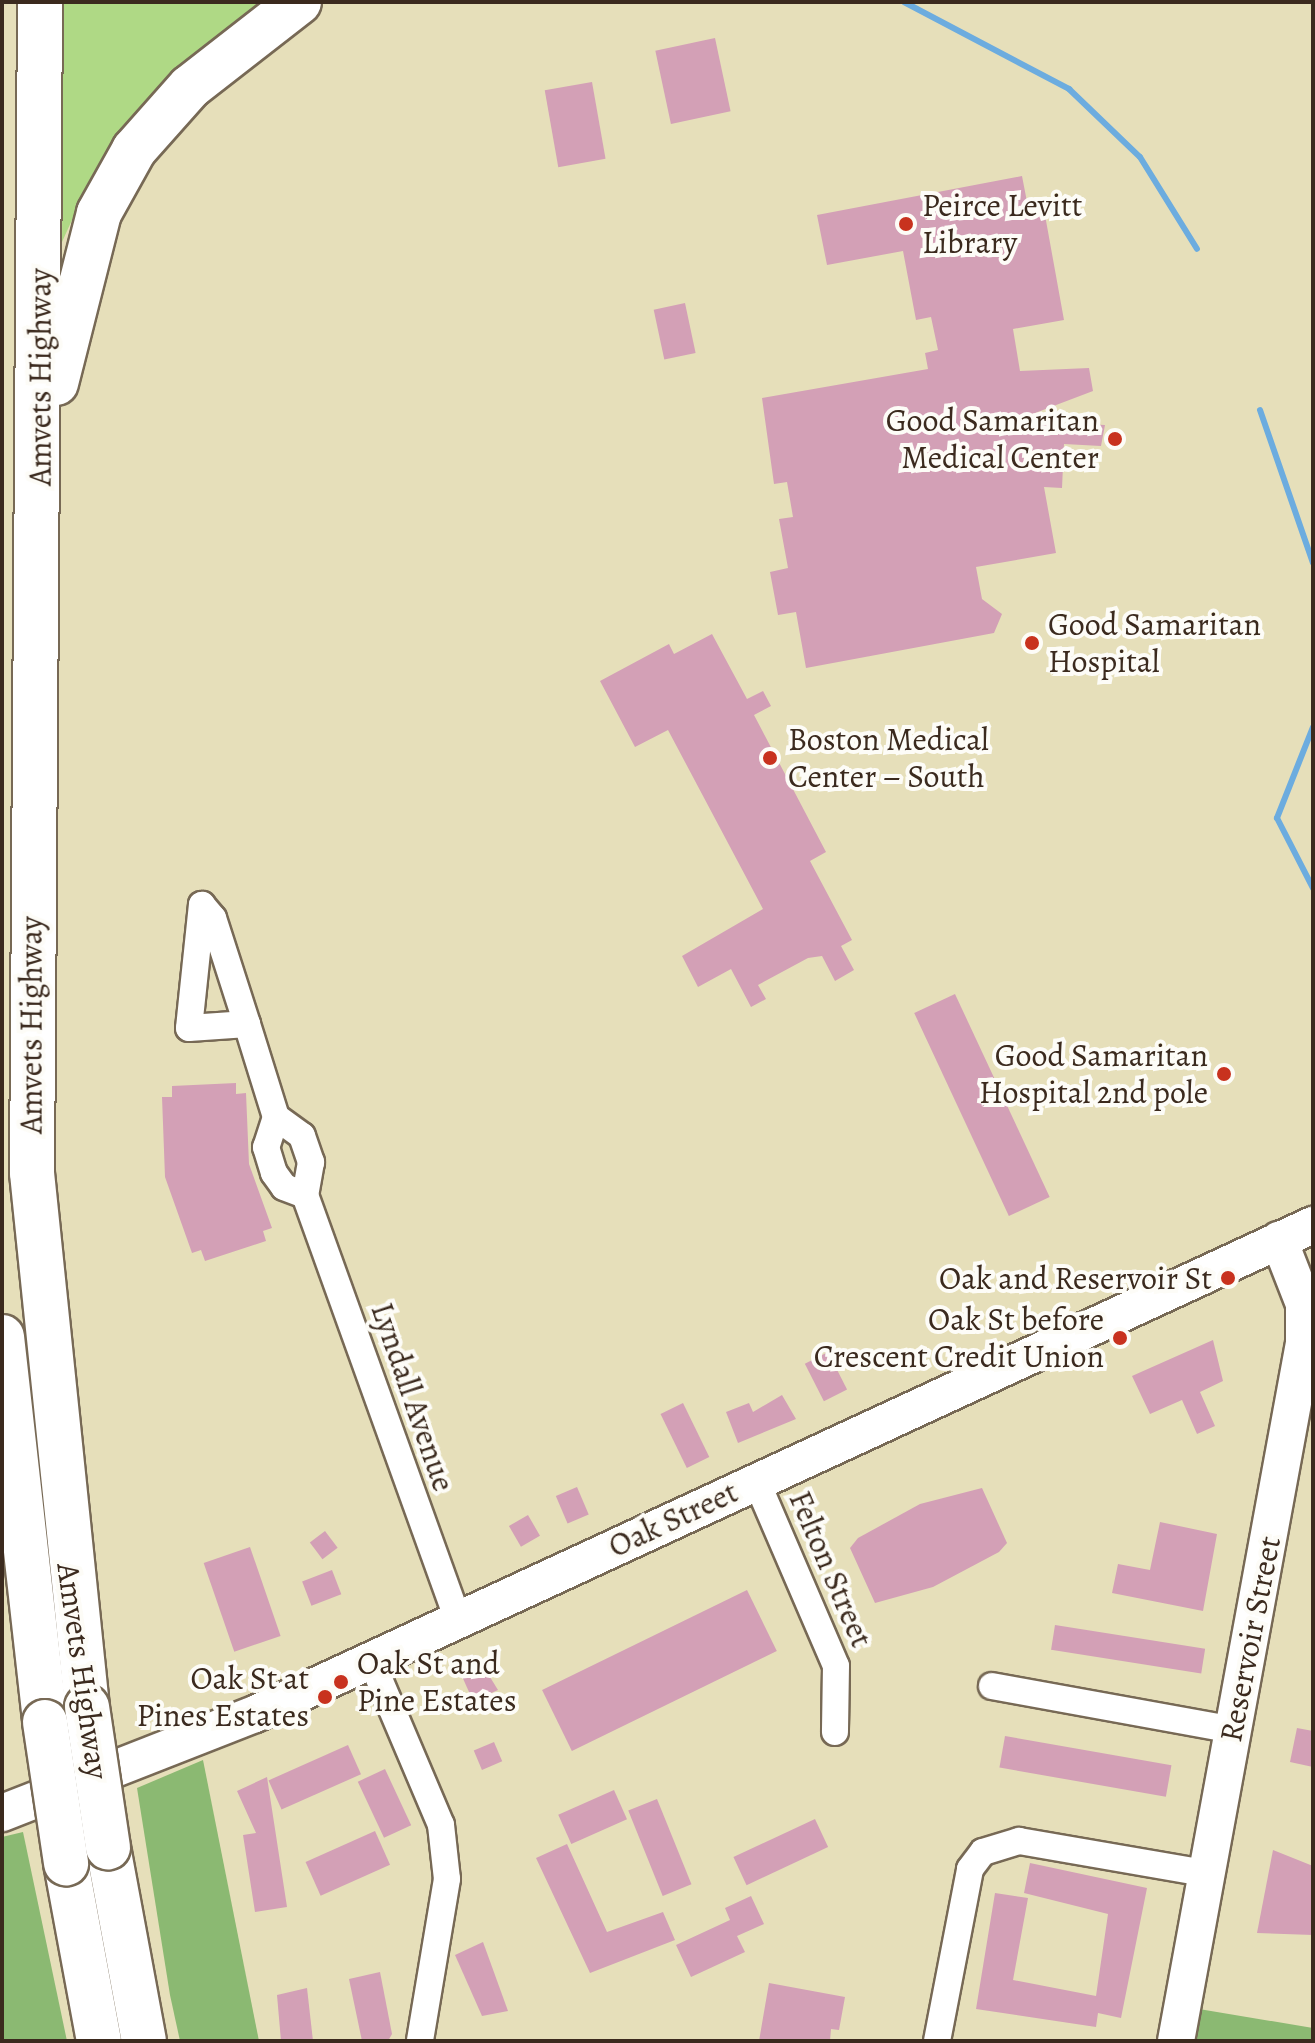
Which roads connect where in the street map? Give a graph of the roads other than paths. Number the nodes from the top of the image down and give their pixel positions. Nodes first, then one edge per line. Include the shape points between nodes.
1 (40, 2) edge
2 (299, 2) edge
3 (41, 444) junction
4 (247, 1024) dead end
5 (276, 1117) junction
6 (305, 1195) junction
7 (1313, 1225) edge
8 (1279, 1240) junction
9 (2, 1337) edge
10 (756, 1480) junction
11 (458, 1620) junction
12 (371, 1660) junction
13 (992, 1686) dead end
14 (1233, 1730) junction
15 (835, 1732) dead end
16 (10, 1806) edge
17 (1205, 1873) junction
18 (99, 2041) edge
19 (144, 2041) edge
20 (420, 2041) edge
21 (937, 2041) edge
22 (1176, 2041) edge

1 - 3 highway, Amvets Highway
2 - 3 highway via 190,87 134,150 99,213
3 - 19 highway, Amvets Highway, bridge via 32,1173 87,1707
4 - 5 street, Lyndall Avenue
5 - 6 street, Lyndall Avenue via 302,1136 311,1162
5 - 6 street, Lyndall Avenue via 266,1147 274,1173 284,1187
6 - 11 street, Lyndall Avenue
7 - 8 main road, Oak Street
8 - 10 main road, Oak Street
8 - 14 main road, Reservoir Street via 1304,1304 1304,1343
9 - 18 highway, Amvets Highway, bridge via 45,1722
10 - 11 main road, Oak Street
10 - 15 street, Felton Street via 836,1666
11 - 12 main road, Oak Street
12 - 16 main road, Oak Street via 209,1733
12 - 20 street via 441,1825 447,1879
13 - 14 street
14 - 17 main road, Reservoir Street
17 - 21 street via 1019,1841 983,1852 970,1869
17 - 22 main road, Reservoir Street

